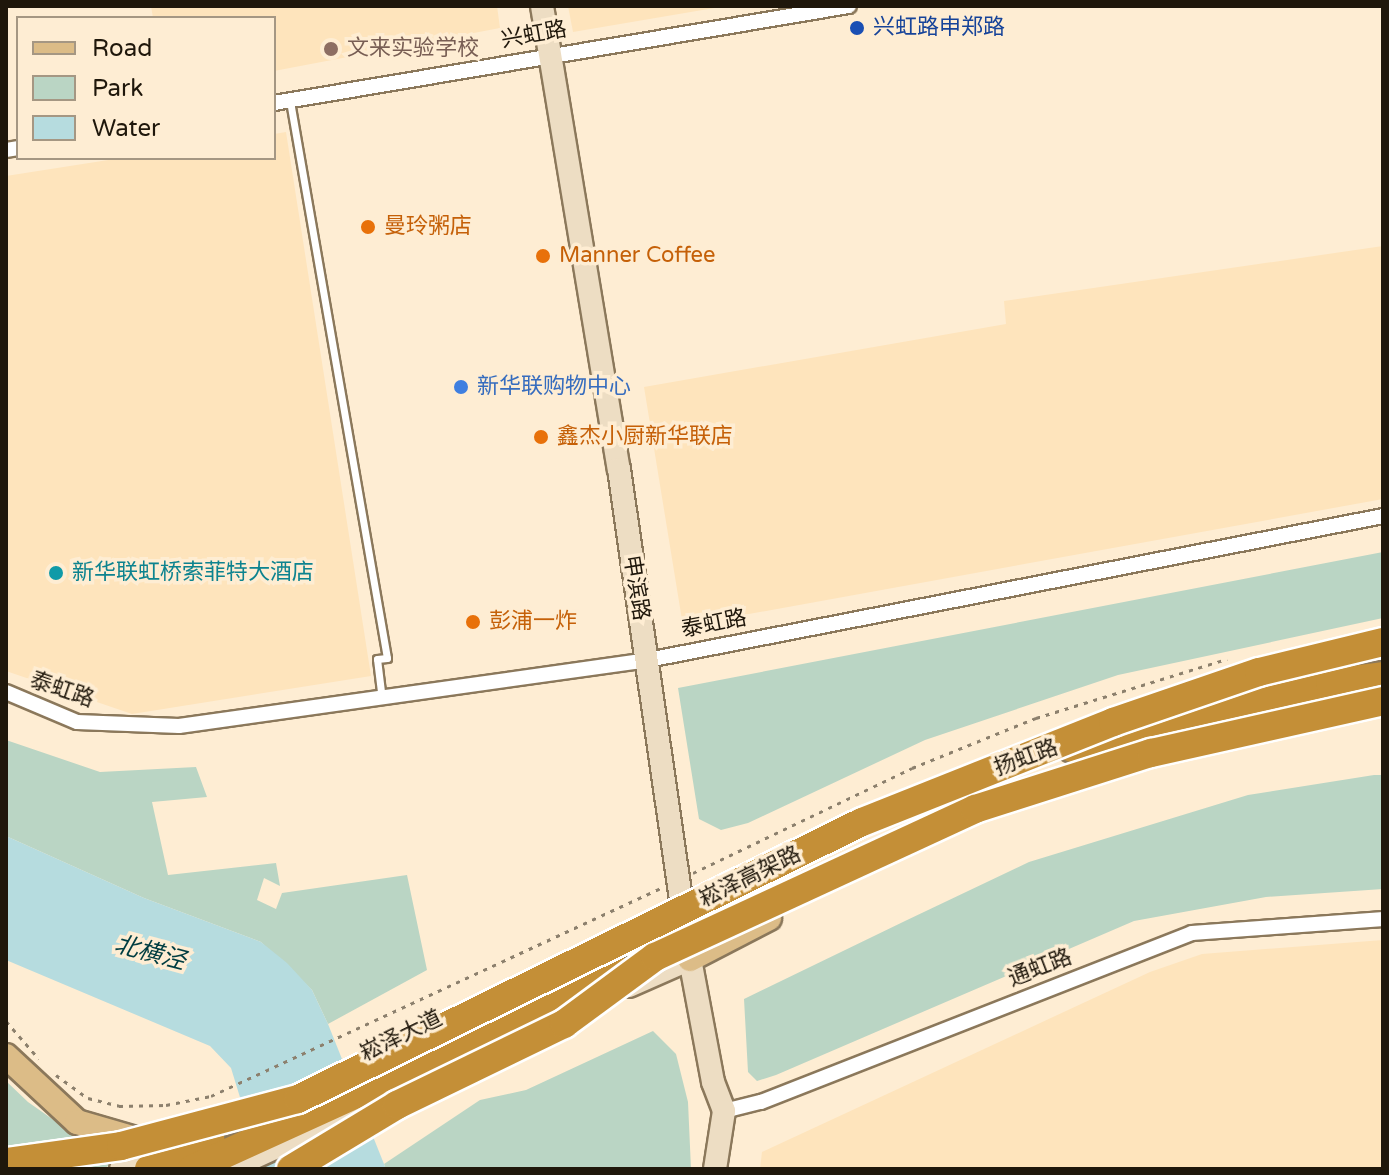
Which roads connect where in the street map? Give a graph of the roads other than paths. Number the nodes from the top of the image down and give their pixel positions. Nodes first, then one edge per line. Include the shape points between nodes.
1 (542, 6) edge
2 (849, 6) edge
3 (549, 54) junction
4 (290, 100) junction
5 (276, 103) edge
6 (1383, 516) edge
7 (1383, 642) edge
8 (1383, 652) edge
9 (648, 660) junction
10 (1383, 676) edge
11 (6, 692) edge
12 (382, 697) junction
13 (1383, 704) edge
14 (1018, 761) junction
15 (681, 901) junction
16 (1383, 919) edge
17 (655, 957) junction
18 (690, 959) junction
19 (6, 1056) edge
20 (298, 1099) junction
21 (724, 1111) junction
22 (186, 1138) junction
23 (6, 1162) edge
24 (237, 1167) edge
25 (121, 1169) edge
26 (149, 1169) edge
27 (192, 1169) edge
28 (291, 1169) edge
29 (715, 1169) edge

1 - 3 main road, 申滨路
2 - 3 street, 兴虹路
3 - 4 street, 兴虹路
3 - 9 main road, 申滨路
4 - 5 street, 兴虹路
4 - 12 lane via 387,658 377,659
6 - 9 street, 泰虹路
7 - 14 highway, bridge via 1259,672
8 - 15 main road, 扬虹路 via 1198,695 920,797
9 - 12 street, 泰虹路
9 - 15 main road, 申滨路
10 - 14 highway, 崧泽高架路, bridge via 1330,683
11 - 12 street, 泰虹路 via 77,722 125,728 179,726
13 - 17 highway, 崧泽高架路, bridge via 1151,753 975,809
13 - 18 main road, 扬虹路 via 1278,724 1087,781 882,860
14 - 20 highway, 崧泽高架路, bridge via 862,822
15 - 18 main road, 申滨路
15 - 22 main road, 崧泽大道, bridge
16 - 21 street, 通虹路 via 1192,933 761,1102
17 - 27 highway, 崧泽高架路, bridge
17 - 28 highway, bridge via 564,1024 397,1105
18 - 21 main road, 申滨路 via 713,1082
18 - 24 main road
19 - 22 main road, bridge via 77,1122 130,1139
20 - 23 highway, bridge via 121,1146
20 - 26 highway, 崧泽高架路, bridge
21 - 29 main road, 申滨路
22 - 25 main road, 崧泽大道

